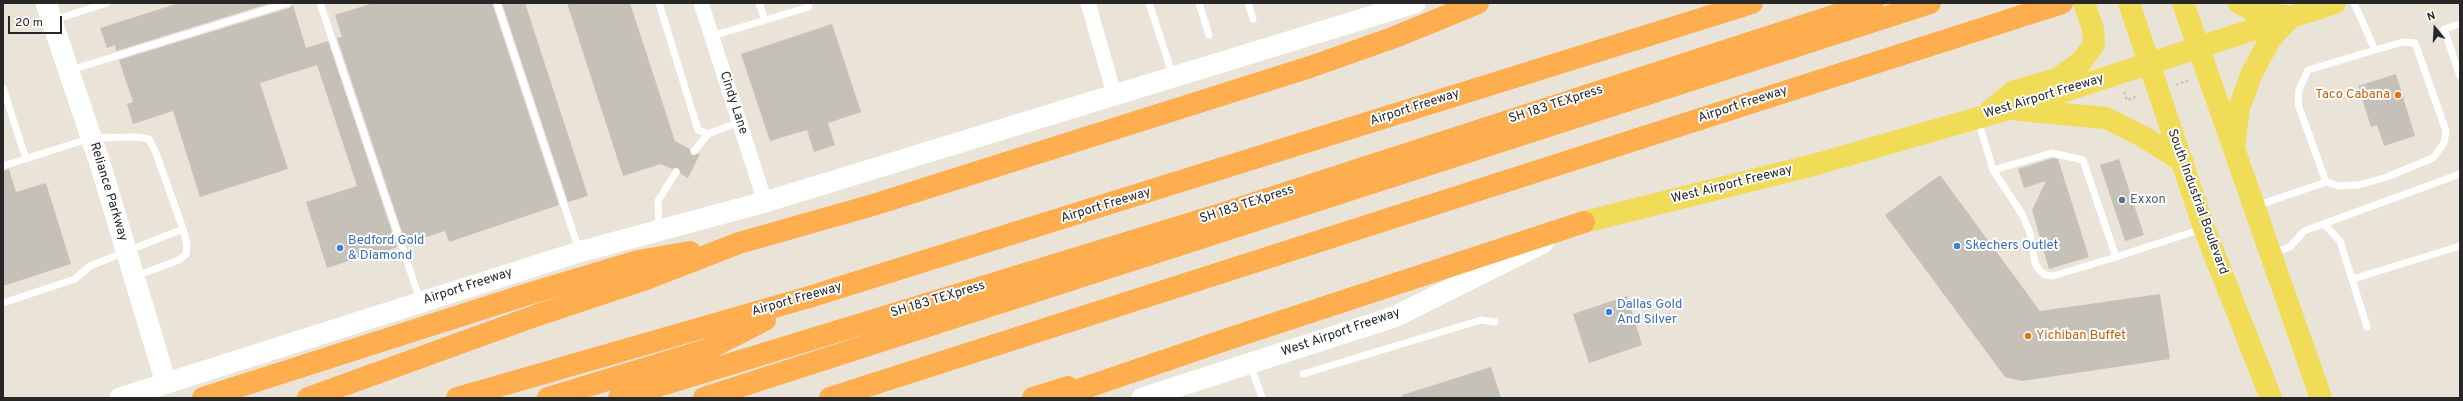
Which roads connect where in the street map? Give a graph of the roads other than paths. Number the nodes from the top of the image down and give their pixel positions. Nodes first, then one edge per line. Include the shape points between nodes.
1 (107, 3) edge
2 (288, 3) edge
3 (320, 3) edge
4 (497, 3) edge
5 (659, 3) edge
6 (701, 3) edge
7 (759, 3) edge
8 (808, 3) edge
9 (1088, 3) edge
10 (1149, 3) edge
11 (1199, 3) edge
12 (1248, 3) edge
13 (1415, 3) edge
14 (1478, 3) edge
15 (1752, 3) edge
16 (1873, 3) edge
17 (1930, 3) edge
18 (2084, 3) edge
19 (2130, 3) edge
20 (2183, 3) edge
21 (2239, 3) edge
22 (2335, 3) edge
23 (2354, 3) edge
24 (2058, 4) edge
25 (49, 12) edge
26 (2291, 17) junction
27 (1253, 19) dead end
28 (765, 20) junction
29 (2460, 24) edge
30 (1209, 35) dead end
31 (712, 36) junction
32 (2198, 47) junction
33 (2375, 50) junction
34 (2148, 64) junction
35 (69, 70) junction
36 (1173, 76) junction
37 (2460, 76) edge
38 (3, 88) edge
39 (1114, 94) junction
40 (2009, 110) junction
41 (1980, 117) junction
42 (739, 122) junction
43 (708, 134) junction
44 (91, 138) junction
45 (2234, 149) junction
46 (694, 151) dead end
47 (26, 159) junction
48 (2183, 162) junction
49 (3, 166) edge
50 (1993, 170) junction
51 (676, 172) dead end
52 (2460, 174) edge
53 (2326, 182) junction
54 (765, 202) junction
55 (2254, 206) junction
56 (1584, 222) junction
57 (2324, 224) junction
58 (2204, 228) junction
59 (183, 229) junction
60 (659, 231) junction
61 (738, 243) junction
62 (2460, 246) edge
63 (126, 251) junction
64 (579, 252) junction
65 (2271, 254) junction
66 (2116, 257) junction
67 (134, 277) junction
68 (2352, 279) junction
69 (809, 297) junction
70 (3, 302) edge
71 (421, 302) junction
72 (1495, 322) dead end
73 (2367, 328) dead end
74 (1228, 338) junction
75 (1250, 363) junction
76 (1303, 374) dead end
77 (166, 383) junction
78 (120, 398) edge
79 (203, 398) edge
80 (308, 398) edge
81 (457, 398) edge
82 (548, 398) edge
83 (619, 398) edge
84 (704, 398) edge
85 (830, 398) edge
86 (1033, 398) edge
87 (1055, 398) edge
88 (1142, 398) edge
89 (1262, 398) edge
90 (2272, 398) edge
91 (2321, 398) edge

1 - 25 lane
2 - 35 lane
3 - 71 lane
4 - 64 lane
5 - 43 lane via 698,130
6 - 31 street, Cindy Lane
7 - 28 lane
8 - 28 lane via 809,7
9 - 39 street
10 - 36 lane
11 - 30 lane
12 - 27 lane
13 - 36 main road, Airport Freeway
14 - 61 highway via 1310,67 873,205
15 - 69 highway, Airport Freeway
16 - 83 highway, SH 183 TEXpress via 1213,216
17 - 84 highway, SH 183 TEXpress
18 - 41 main road via 2093,29 2094,44 2082,61 2057,79 2014,92
19 - 34 main road, South Industrial Boulevard
20 - 32 main road
21 - 26 main road via 2254,12
22 - 26 main road, West Airport Freeway
23 - 33 lane
24 - 85 highway, Airport Freeway
25 - 35 main road, Reliance Parkway
26 - 32 main road, West Airport Freeway
26 - 45 main road via 2270,39 2252,73 2239,108
28 - 31 lane
29 - 37 lane via 2444,29
31 - 42 street, Cindy Lane
32 - 34 main road, West Airport Freeway
32 - 45 main road
33 - 53 lane via 2308,70 2299,90 2298,104
33 - 53 lane via 2403,42 2415,43 2446,131 2444,143 2433,158 2387,177 2359,185 2339,186
34 - 40 main road, West Airport Freeway
34 - 48 main road, South Industrial Boulevard
35 - 44 main road, Reliance Parkway
36 - 39 main road, Airport Freeway
38 - 47 lane
39 - 54 main road, Airport Freeway
40 - 41 main road, West Airport Freeway
40 - 48 main road via 2106,118 2144,137
41 - 50 lane
41 - 56 main road, West Airport Freeway via 1817,164
42 - 43 lane
42 - 54 street, Cindy Lane
43 - 46 lane
44 - 47 lane
44 - 59 lane via 149,139
44 - 63 main road, Reliance Parkway
45 - 55 main road
47 - 49 lane
48 - 58 main road, South Industrial Boulevard
50 - 66 lane via 2022,214 2030,233 2035,263 2045,275 2065,273
50 - 66 lane via 2052,153 2083,160
51 - 60 lane via 658,201
52 - 57 lane
53 - 55 lane
54 - 60 main road, Airport Freeway
55 - 65 main road
56 - 74 highway
56 - 75 main road, West Airport Freeway via 1394,317
57 - 65 lane via 2304,232 2290,247
57 - 68 lane via 2340,241
58 - 66 lane
58 - 90 main road, South Industrial Boulevard
59 - 63 lane
59 - 67 lane via 187,244 186,254 178,260
60 - 64 main road, Airport Freeway
61 - 79 highway via 631,263
61 - 80 highway via 646,279 528,318
62 - 68 lane
63 - 67 main road, Reliance Parkway
63 - 70 lane via 90,266 75,279
64 - 71 main road, Airport Freeway
65 - 91 main road
67 - 77 main road, Reliance Parkway
68 - 73 lane
69 - 81 highway, Airport Freeway
69 - 82 highway via 706,350
71 - 77 main road, Airport Freeway
72 - 76 lane via 1481,320
74 - 86 highway
74 - 87 highway
75 - 88 main road, West Airport Freeway
75 - 89 lane
77 - 78 main road, Airport Freeway

